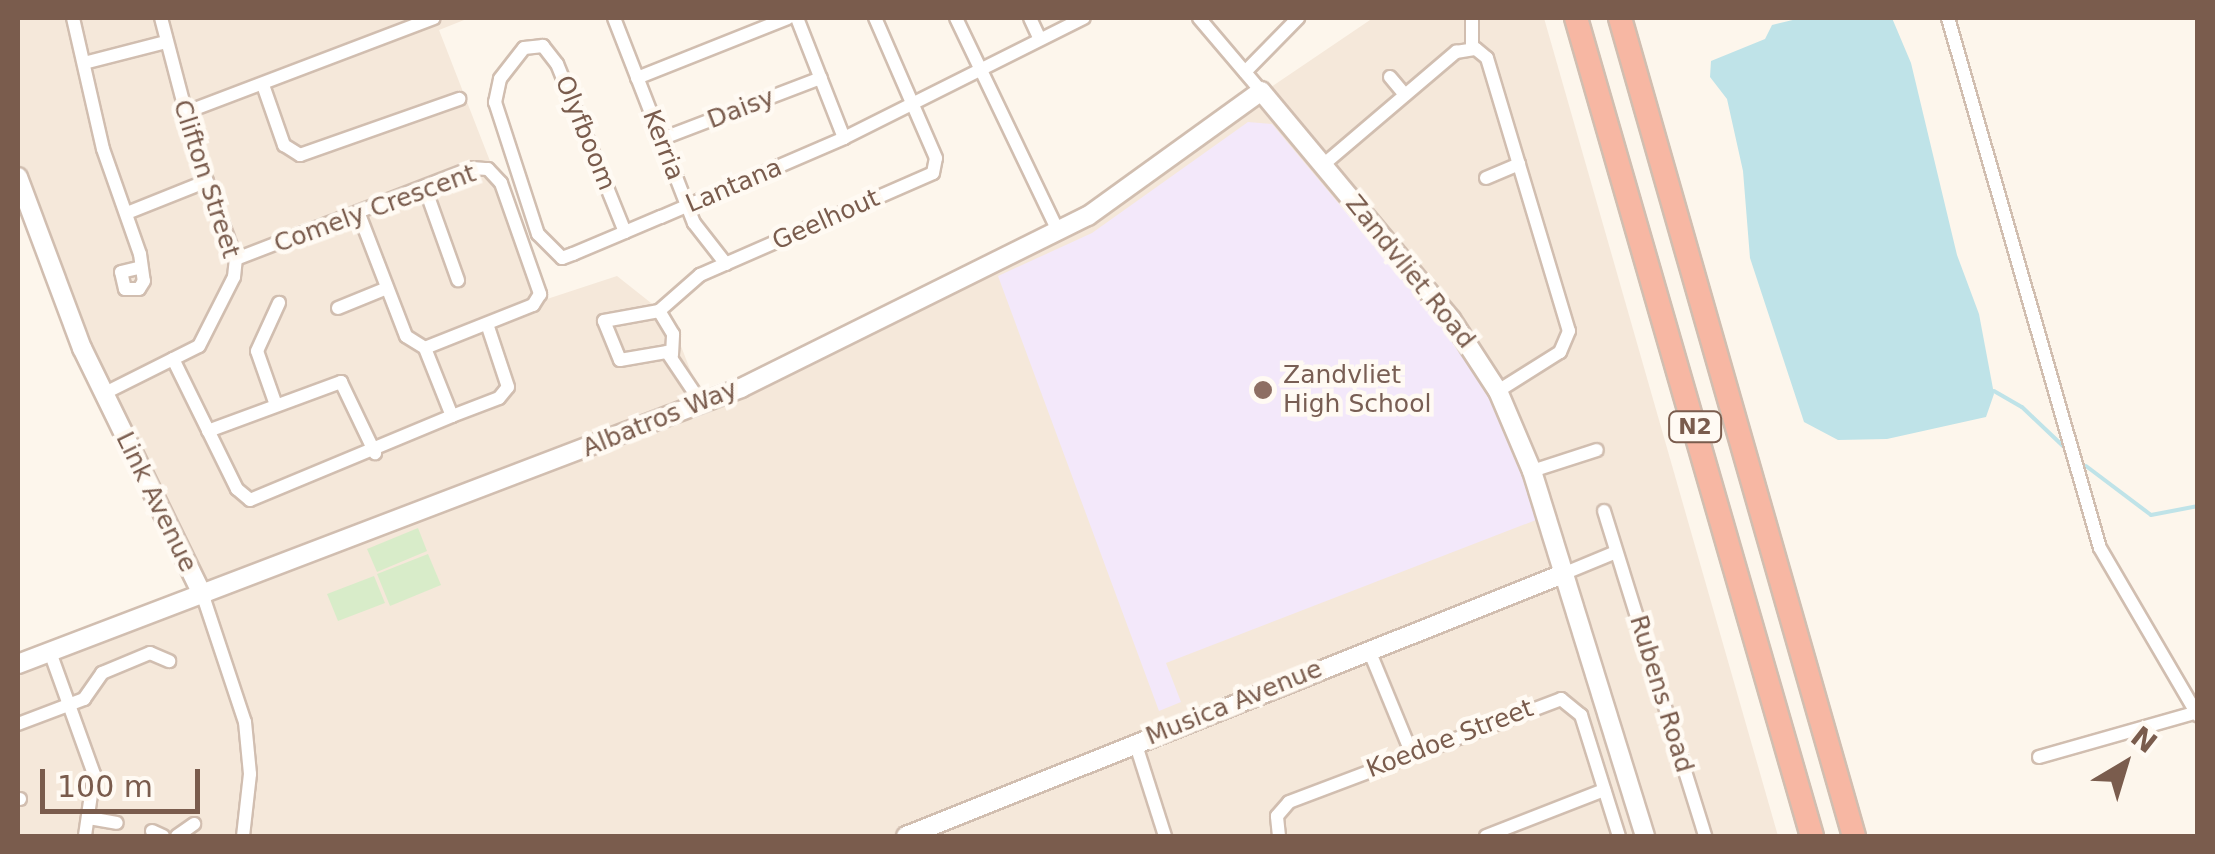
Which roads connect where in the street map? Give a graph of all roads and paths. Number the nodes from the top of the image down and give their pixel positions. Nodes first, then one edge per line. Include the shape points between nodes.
1 (73, 18) edge
2 (161, 18) edge
3 (434, 18) edge
4 (614, 18) edge
5 (788, 18) edge
6 (797, 18) edge
7 (875, 18) edge
8 (956, 18) edge
9 (1030, 18) edge
10 (1084, 18) edge
11 (1199, 18) edge
12 (1298, 18) edge
13 (1472, 18) edge
14 (1576, 18) edge
15 (1620, 18) edge
16 (1948, 18) edge
17 (1040, 39) junction
18 (166, 42) junction
19 (1472, 48) junction
20 (84, 63) junction
21 (978, 70) junction
22 (1245, 72) junction
23 (1390, 77) dead end
24 (637, 78) junction
25 (821, 78) junction
26 (262, 85) junction
27 (1260, 92) junction
28 (1405, 95) junction
29 (459, 99) dead end
30 (910, 105) junction
31 (184, 114) junction
32 (844, 138) junction
33 (661, 139) junction
34 (1323, 164) junction
35 (1520, 164) junction
36 (18, 176) edge
37 (1486, 178) dead end
38 (207, 181) junction
39 (425, 188) junction
40 (687, 206) junction
41 (127, 213) junction
42 (359, 214) junction
43 (625, 232) junction
44 (1059, 233) junction
45 (555, 256) joint
46 (236, 259) junction
47 (726, 264) junction
48 (139, 268) dead end
49 (458, 280) dead end
50 (387, 288) junction
51 (279, 302) dead end
52 (338, 308) dead end
53 (660, 311) junction
54 (487, 324) junction
55 (424, 348) junction
56 (672, 354) junction
57 (173, 360) junction
58 (1498, 391) junction
59 (103, 394) junction
60 (702, 404) junction
61 (276, 405) junction
62 (452, 416) junction
63 (208, 431) junction
64 (1596, 450) dead end
65 (375, 453) junction
66 (1532, 471) junction
67 (1604, 511) dead end
68 (1616, 552) junction
69 (1563, 574) junction
70 (203, 596) junction
71 (1368, 650) junction
72 (50, 652) junction
73 (168, 660) dead end
74 (18, 664) edge
75 (69, 705) junction
76 (2197, 713) edge
77 (18, 724) edge
78 (1135, 742) junction
79 (1412, 752) junction
80 (2039, 758) dead end
81 (1604, 790) junction
82 (90, 818) junction
83 (117, 823) dead end
84 (194, 824) dead end
85 (1644, 832) edge
86 (85, 836) edge
87 (177, 836) edge
88 (244, 836) edge
89 (906, 836) edge
90 (1166, 836) edge
91 (1280, 836) edge
92 (1486, 836) edge
93 (1621, 836) edge
94 (1705, 836) edge
95 (1812, 836) edge
96 (1854, 836) edge

1 - 20 street
2 - 18 street, Clifton Street
3 - 26 street
4 - 24 street, Kerria
5 - 24 street
6 - 25 street
7 - 30 street
8 - 21 street
9 - 17 street
10 - 17 street, Lantana
11 - 22 street
12 - 22 street
13 - 19 street
14 - 95 highway, N2
15 - 96 highway, N2
16 - 76 street via 2100,548
17 - 21 street, Lantana
18 - 20 street
18 - 31 street, Clifton Street
19 - 28 street via 1456,52
19 - 35 street via 1490,64
20 - 41 street via 103,149
21 - 30 street, Lantana
21 - 44 street
22 - 27 street
23 - 28 street
24 - 33 street, Kerria
25 - 32 street
25 - 33 street, Daisy
26 - 29 street via 285,156 306,154 415,104
26 - 31 street
27 - 34 street, Zandvliet Road
27 - 44 street, Albatros Way via 1140,183
28 - 34 street
30 - 32 street, Lantana
30 - 47 street, Geelhout via 936,158 933,173
31 - 38 street, Clifton Street
32 - 40 street, Lantana
33 - 40 street, Kerria
34 - 58 street, Zandvliet Road via 1451,319
35 - 37 street
35 - 58 street via 1568,342
36 - 59 street, Link Avenue
38 - 41 street
38 - 46 street, Clifton Street
39 - 42 street, Comely Crescent
39 - 49 street
39 - 54 street, Comely Crescent via 482,167 500,183 540,294 533,305
40 - 43 street, Lantana
40 - 47 street, Kerria
41 - 48 street
42 - 46 street, Comely Crescent
42 - 50 street
43 - 45 street, Lantana
43 - 45 street, Olyfboom via 557,64 536,44 500,79 495,102 538,234
44 - 60 street, Albatros Way
46 - 57 street, Clifton Street via 210,335
47 - 53 street, Geelhout via 685,285
50 - 52 street
50 - 55 street via 406,336
51 - 61 street via 257,352
53 - 56 street via 673,334
53 - 56 street via 610,316 604,330 620,360
54 - 55 street, Comely Crescent
54 - 62 street via 508,387 498,398
55 - 62 street
56 - 60 street
57 - 59 street, Clifton Street
57 - 63 street
58 - 66 street, Zandvliet Road
59 - 70 street, Link Avenue
60 - 70 street, Albatros Way
61 - 63 street
61 - 65 street via 335,382 350,390
62 - 65 street
63 - 65 street via 237,489 250,500
64 - 66 street
66 - 69 street, Zandvliet Road
67 - 68 street, Rubens Road
68 - 69 street
68 - 94 street, Rubens Road
69 - 71 street, Musica Avenue
69 - 85 street, Zandvliet Road
70 - 72 street, Albatros Way
70 - 88 street, Link Avenue via 245,722 250,774
71 - 78 street, Musica Avenue
71 - 79 street
72 - 74 street, Albatros Way
72 - 75 street
73 - 75 street via 150,653 102,673 86,698
75 - 77 street
75 - 82 street via 94,774
76 - 80 street
78 - 89 street, Musica Avenue
78 - 90 street
79 - 81 street, Koedoe Street via 1561,698 1578,709
79 - 91 street, Koedoe Street via 1288,802 1277,816
81 - 92 street
81 - 93 street, Koedoe Street
82 - 83 street
82 - 86 street
84 - 87 street
85 - 93 street, Koedoe Street

